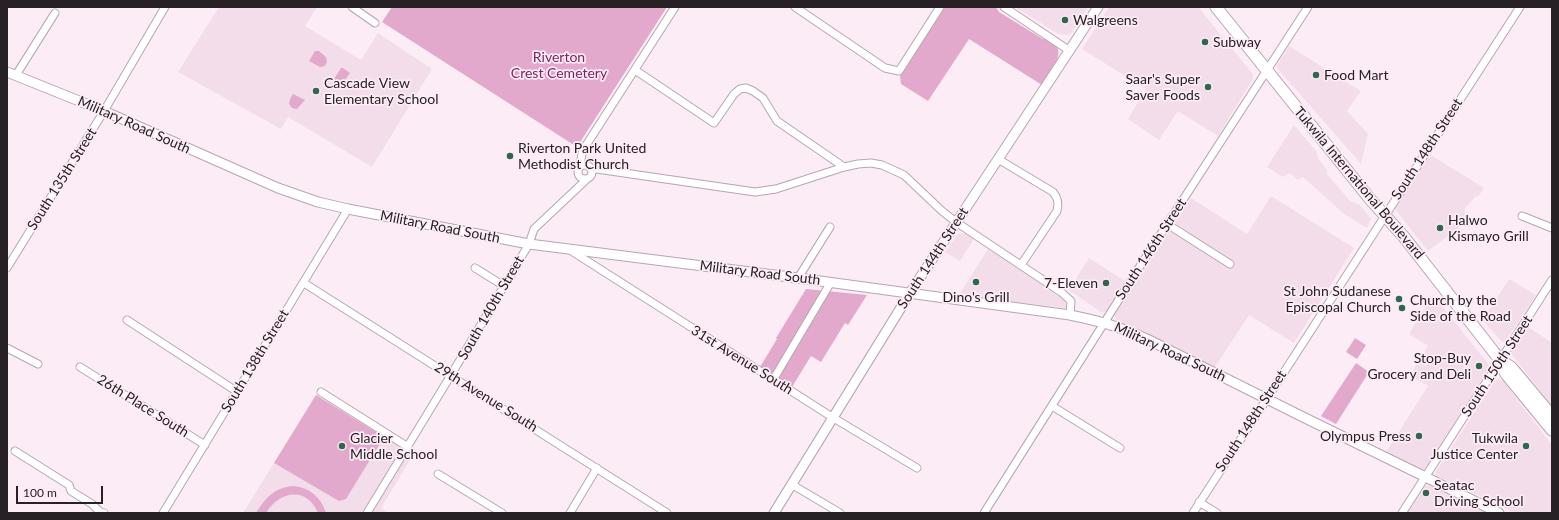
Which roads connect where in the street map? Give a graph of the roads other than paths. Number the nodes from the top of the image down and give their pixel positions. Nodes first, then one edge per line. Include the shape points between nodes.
1 (165, 7) edge
2 (352, 7) edge
3 (675, 7) edge
4 (795, 7) edge
5 (940, 7) edge
6 (1004, 7) edge
7 (1098, 7) edge
8 (1216, 7) edge
9 (1308, 7) edge
10 (1520, 7) edge
11 (55, 13) dead end
12 (375, 23) dead end
13 (1070, 51) junction
14 (635, 70) junction
15 (1266, 70) junction
16 (11, 73) edge
17 (104, 111) junction
18 (998, 159) junction
19 (584, 165) junction
20 (844, 167) junction
21 (612, 170) junction
22 (586, 177) junction
23 (348, 209) junction
24 (1385, 214) junction
25 (1522, 216) dead end
26 (956, 222) junction
27 (1167, 224) junction
28 (830, 227) dead end
29 (1552, 228) edge
30 (529, 244) junction
31 (568, 249) junction
32 (1230, 264) dead end
33 (1021, 265) junction
34 (7, 268) edge
35 (475, 268) dead end
36 (798, 278) junction
37 (1552, 280) edge
38 (831, 282) junction
39 (304, 283) junction
40 (504, 286) junction
41 (910, 294) junction
42 (1070, 315) junction
43 (126, 320) dead end
44 (1105, 322) junction
45 (7, 348) edge
46 (1500, 360) junction
47 (38, 364) dead end
48 (80, 367) dead end
49 (451, 375) junction
50 (774, 380) junction
51 (236, 391) junction
52 (321, 392) dead end
53 (1266, 398) junction
54 (1052, 406) junction
55 (1552, 416) edge
56 (832, 417) junction
57 (1552, 430) edge
58 (205, 445) junction
59 (408, 447) junction
60 (1120, 448) dead end
61 (15, 450) dead end
62 (597, 468) junction
63 (917, 468) dead end
64 (438, 474) dead end
65 (1426, 477) junction
66 (791, 484) junction
67 (1199, 502) junction
68 (368, 512) edge
69 (104, 513) edge
70 (163, 513) edge
71 (502, 513) edge
72 (570, 513) edge
73 (667, 513) edge
74 (774, 513) edge
75 (840, 513) edge
76 (984, 513) edge
77 (1192, 513) edge
78 (1217, 513) edge
79 (1402, 513) edge
80 (1499, 513) edge

1 - 17 street, South 135th Street
2 - 12 street
3 - 14 street
4 - 5 street via 885,68 899,71
6 - 13 street
7 - 13 street, South 144th Street
8 - 15 main road, Tukwila International Boulevard
9 - 15 street, South 146th Street
10 - 24 street, South 148th Street
11 - 16 street
13 - 18 street, South 144th Street
14 - 19 street via 582,153
14 - 20 street via 714,123 740,89 753,91 762,98 777,121
15 - 24 main road, Tukwila International Boulevard via 1370,199
15 - 27 street, South 146th Street
16 - 17 street, Military Road South
17 - 23 street, Military Road South via 278,188
17 - 34 street, South 135th Street
18 - 26 street, South 144th Street
18 - 33 street via 1053,192 1058,202 1057,211
19 - 21 street
19 - 22 street via 592,172
19 - 22 street via 577,172
20 - 21 street via 776,189 755,192
20 - 26 street via 871,163 893,169 910,180
21 - 22 street
22 - 30 street, South 140th Street via 580,187 534,229
23 - 30 street, Military Road South
23 - 39 street, South 138th Street
24 - 46 main road, Tukwila International Boulevard
24 - 53 street, South 148th Street
25 - 29 street
26 - 33 street
26 - 41 street, South 144th Street
27 - 32 street
27 - 44 street, South 146th Street
28 - 36 street
30 - 31 street, Military Road South
30 - 40 street, South 140th Street
31 - 36 street, Military Road South
31 - 50 street, 31st Avenue South
33 - 42 street via 1071,301
35 - 40 street
36 - 38 street, Military Road South
37 - 46 street, South 150th Street
38 - 41 street, Military Road South
38 - 50 street
39 - 49 street, 29th Avenue South
39 - 51 street, South 138th Street
40 - 49 street, South 140th Street
41 - 42 street, Military Road South
41 - 56 street, South 144th Street
42 - 44 street, Military Road South
43 - 51 street
44 - 53 street, Military Road South via 1149,340
44 - 54 street, South 146th Street
45 - 47 street
46 - 55 main road, Tukwila International Boulevard via 1511,367
46 - 57 main road, Tukwila International Boulevard via 1506,374
46 - 65 street, South 150th Street
48 - 58 street, 26th Place South
49 - 59 street, South 140th Street
49 - 62 street, 29th Avenue South
50 - 56 street, 31st Avenue South
51 - 58 street, South 138th Street
52 - 59 street
53 - 65 street, Military Road South
53 - 67 street, South 148th Street
54 - 60 street
54 - 76 street, South 146th Street
56 - 63 street, 31st Avenue South
56 - 66 street, South 144th Street
58 - 70 street, South 138th Street
59 - 68 street, South 140th Street
61 - 69 street via 69,484 72,491
62 - 72 street
62 - 73 street, 29th Avenue South
64 - 71 street
65 - 79 street, South 150th Street
65 - 80 street, Military Road South
66 - 74 street, South 144th Street
66 - 75 street
67 - 77 street, South 148th Street
67 - 78 street

